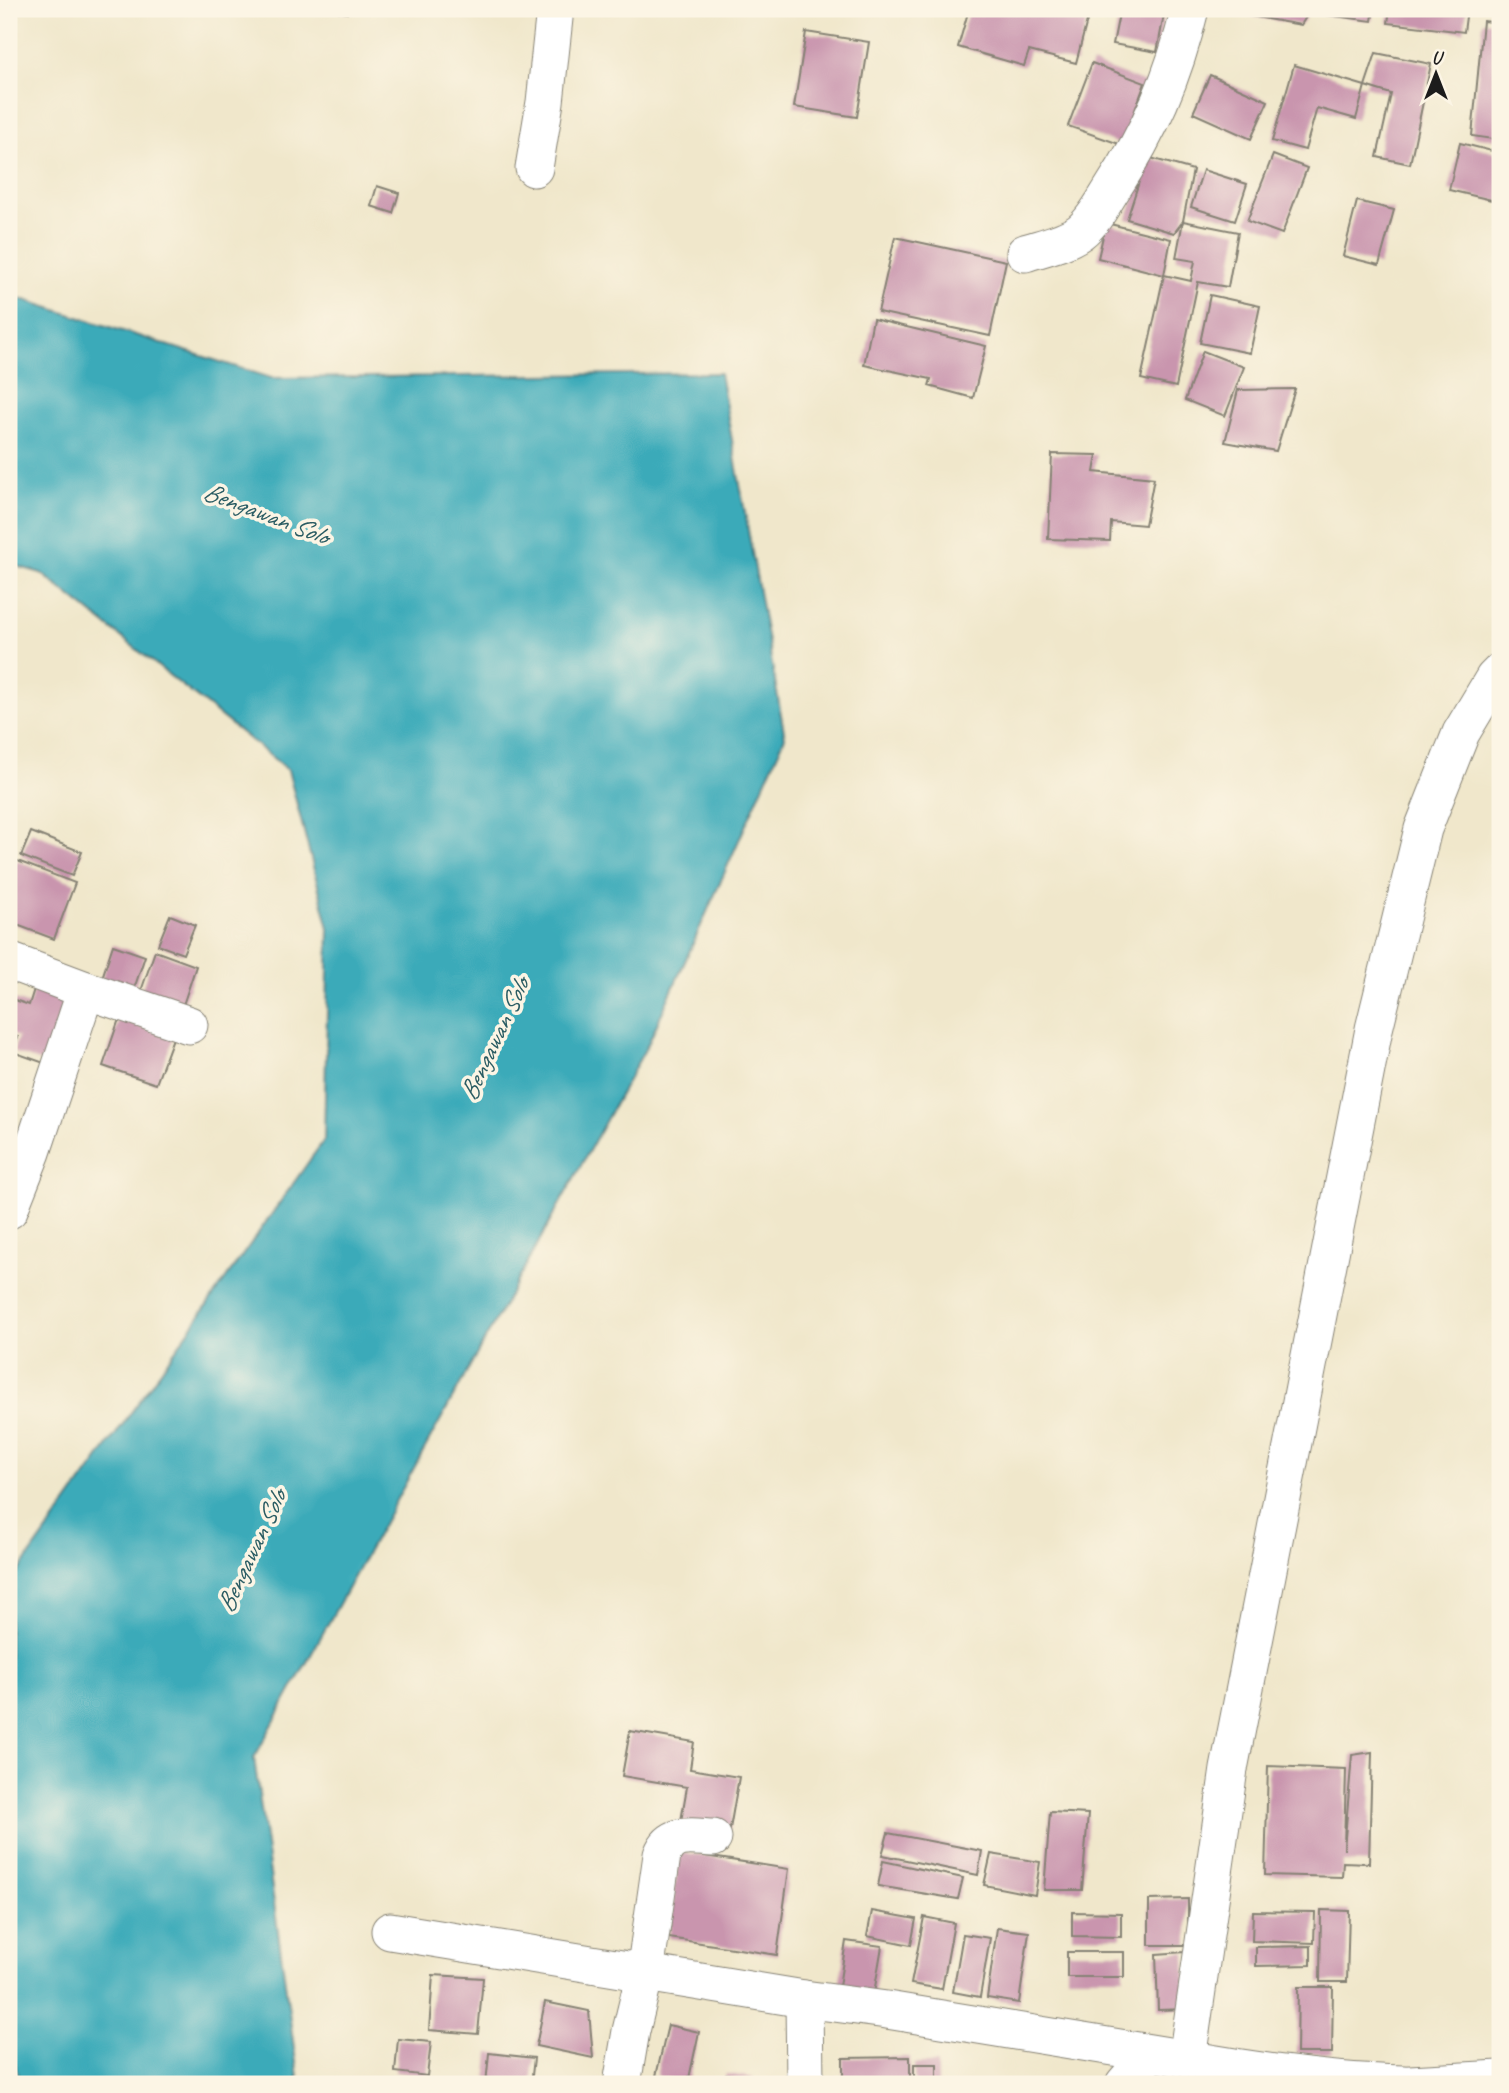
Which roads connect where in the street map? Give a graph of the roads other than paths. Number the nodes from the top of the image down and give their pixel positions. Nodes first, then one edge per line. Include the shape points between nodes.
1 (555, 9) edge
2 (1190, 9) edge
3 (534, 168) dead end
4 (1026, 253) dead end
5 (1500, 672) edge
6 (9, 961) edge
7 (86, 990) junction
8 (189, 1025) dead end
9 (9, 1210) edge
10 (713, 1838) dead end
11 (390, 1931) dead end
12 (645, 1973) junction
13 (804, 1999) junction
14 (1149, 2054) junction
15 (1187, 2059) junction
16 (1256, 2078) edge
17 (1500, 2079) edge
18 (622, 2084) edge
19 (805, 2084) edge
20 (1124, 2084) edge
21 (1404, 2084) edge
22 (1410, 2084) edge

1 - 3 street
2 - 4 street via 1156,113 1099,211 1081,231 1058,244
5 - 15 street via 1461,733 1423,829 1374,1029 1229,1769
6 - 7 street
7 - 8 street
7 - 9 street
10 - 12 street via 675,1838 665,1846
11 - 12 street
12 - 13 street
12 - 18 street
13 - 14 street
13 - 19 street
14 - 15 street
14 - 20 street
15 - 16 street
16 - 21 street
17 - 22 street

